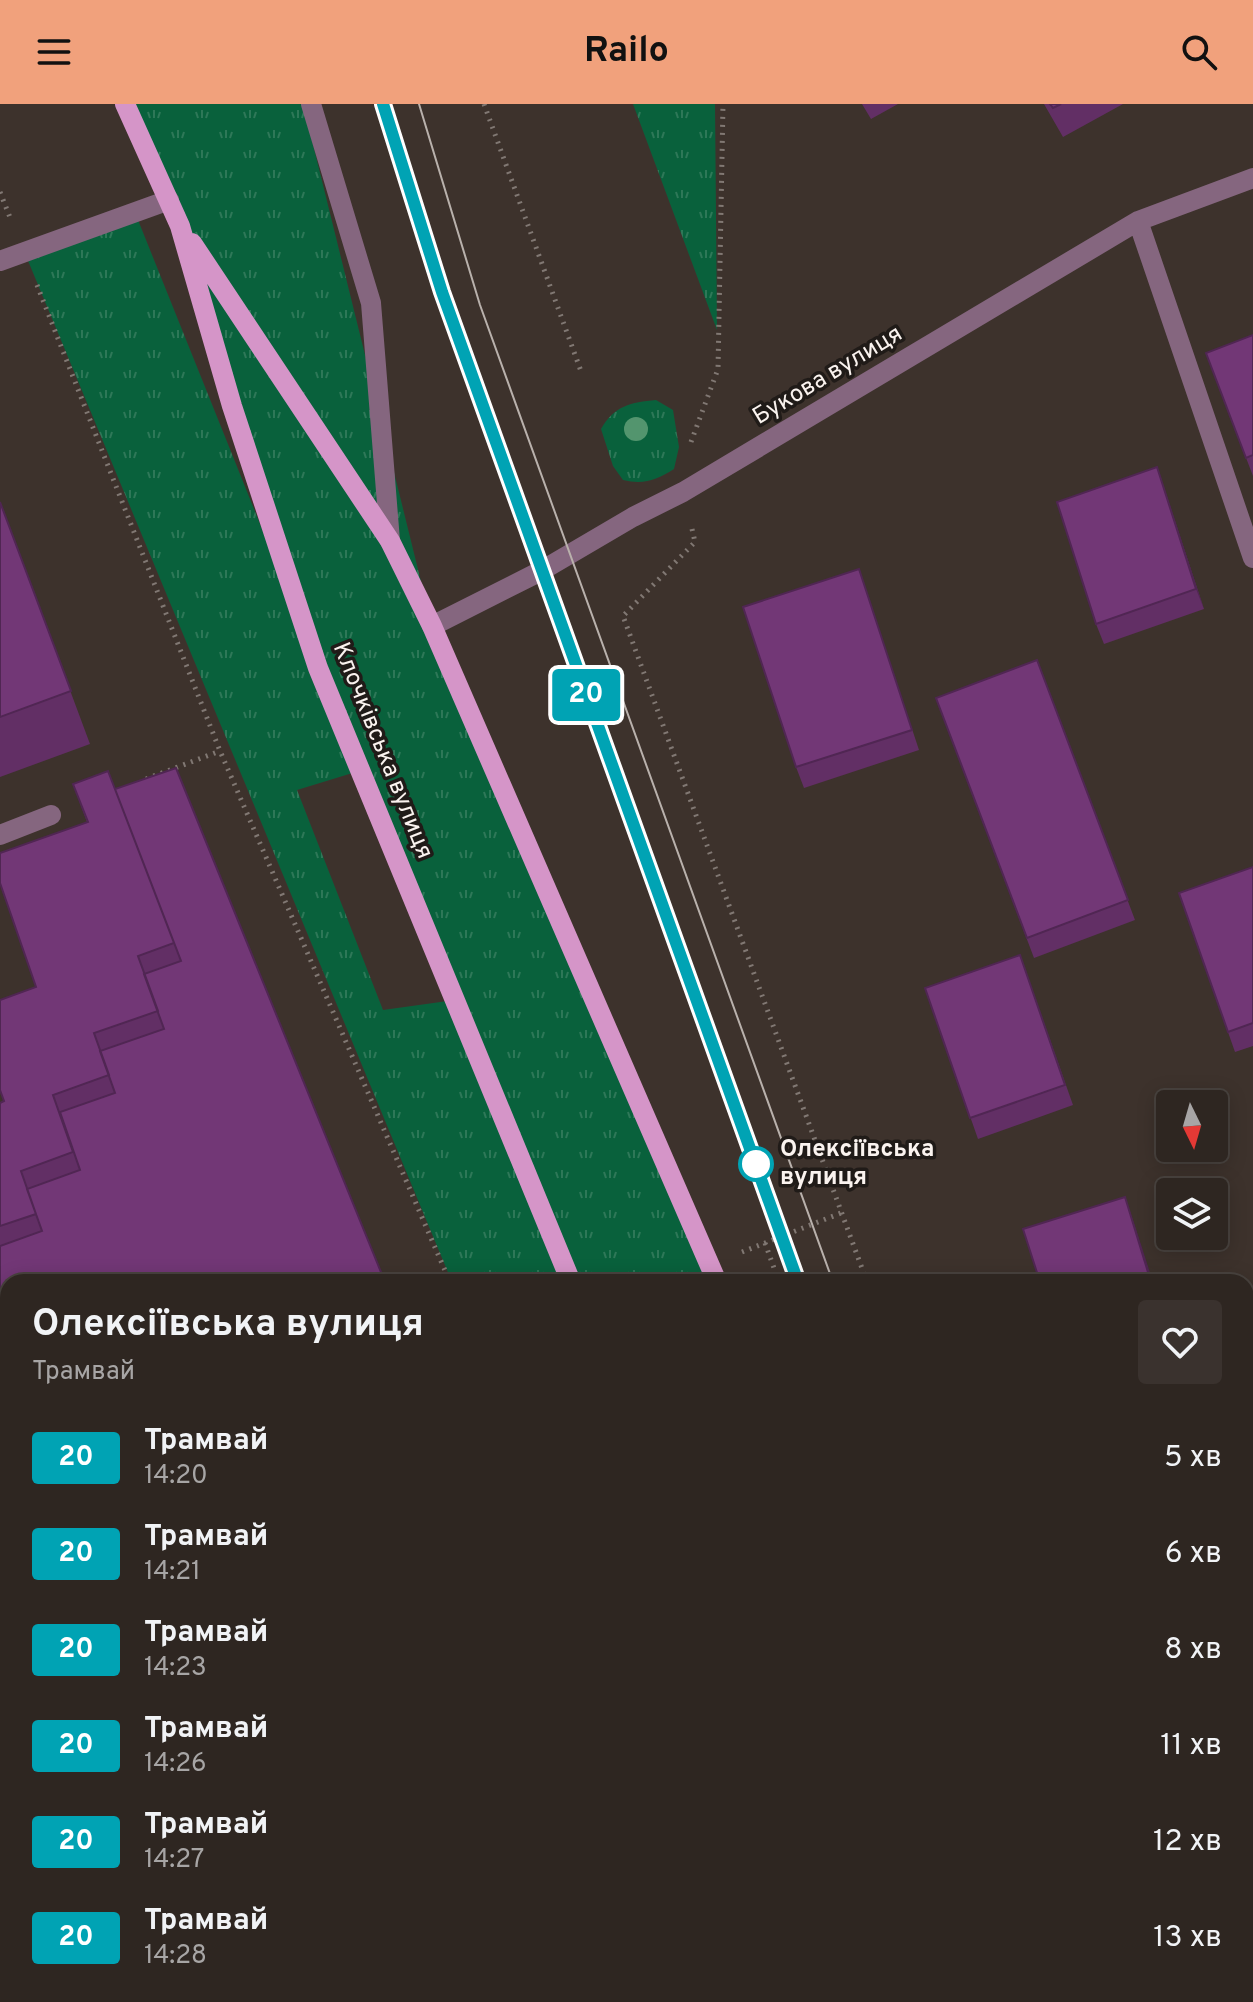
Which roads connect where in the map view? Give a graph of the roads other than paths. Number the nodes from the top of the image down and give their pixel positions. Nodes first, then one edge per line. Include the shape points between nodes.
1 (125, 104) edge
2 (311, 104) edge
3 (1253, 178) edge
4 (169, 200) junction
5 (1138, 221) junction
6 (180, 226) junction
7 (0, 261) edge
8 (390, 541) junction
9 (1253, 558) edge
10 (432, 626) junction
11 (51, 815) dead end
12 (0, 835) edge
13 (713, 1273) edge
14 (568, 1274) edge

1 - 4 main road, Клочківська вулиця
2 - 8 street, Клочківська вулиця via 371,303
3 - 5 street, Букова вулиця
4 - 6 main road, Клочківська вулиця
4 - 7 street
5 - 9 street
5 - 10 street, Букова вулиця via 683,492
6 - 8 main road, Клочківська вулиця
6 - 14 main road, Клочківська вулиця via 232,406 318,668
8 - 10 main road, Клочківська вулиця
10 - 13 main road, Клочківська вулиця
11 - 12 street

